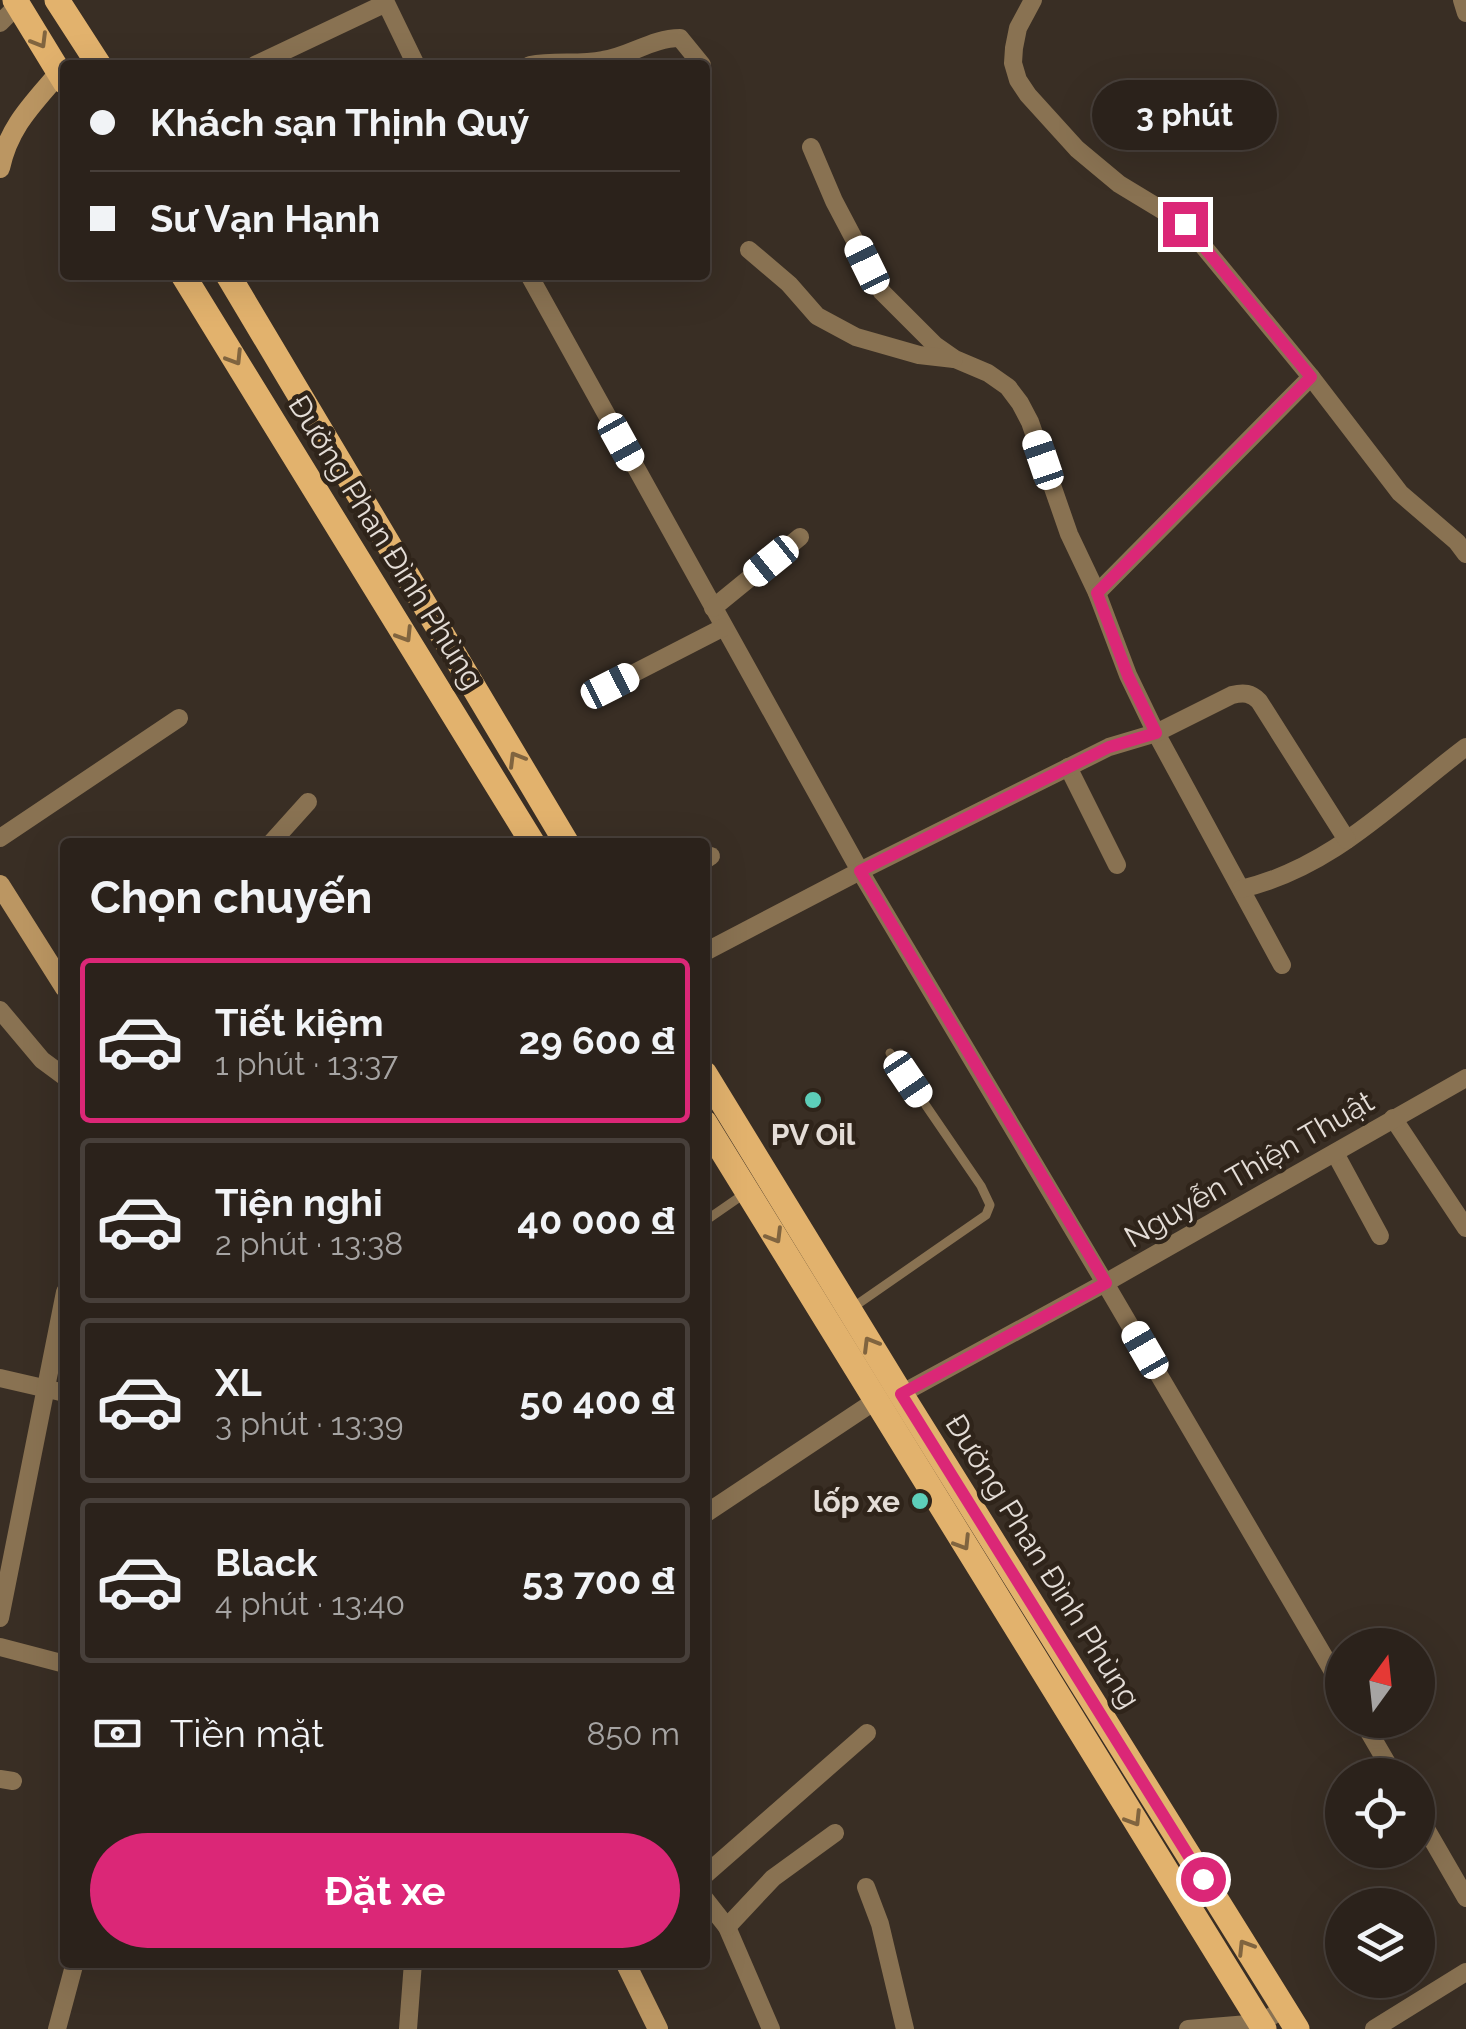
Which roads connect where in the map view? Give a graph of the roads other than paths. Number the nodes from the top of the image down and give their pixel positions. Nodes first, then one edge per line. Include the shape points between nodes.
1 (57, 0) edge
2 (1032, 0) edge
3 (1462, 0) edge
4 (386, 1) edge
5 (11, 9) edge
6 (1466, 13) edge
7 (96, 60) edge
8 (265, 60) edge
9 (414, 60) edge
10 (632, 60) edge
11 (697, 60) edge
12 (60, 75) edge
13 (60, 80) edge
14 (811, 147) dead end
15 (0, 168) edge
16 (749, 250) dead end
17 (187, 280) edge
18 (231, 280) edge
19 (532, 280) edge
20 (956, 359) junction
21 (1311, 377) junction
22 (800, 538) dead end
23 (1466, 554) edge
24 (1097, 593) junction
25 (713, 608) junction
26 (724, 627) junction
27 (610, 686) dead end
28 (179, 718) dead end
29 (1156, 733) junction
30 (1466, 747) edge
31 (1068, 767) junction
32 (308, 802) dead end
33 (0, 838) edge
34 (276, 838) edge
35 (530, 838) edge
36 (564, 838) edge
37 (1347, 840) junction
38 (1117, 865) dead end
39 (860, 871) junction
40 (0, 885) edge
41 (1240, 889) junction
42 (710, 949) edge
43 (1282, 965) dead end
44 (60, 980) edge
45 (0, 1010) edge
46 (890, 1053) dead end
47 (60, 1074) edge
48 (1466, 1078) edge
49 (710, 1091) edge
50 (1394, 1118) junction
51 (710, 1129) edge
52 (1335, 1152) junction
53 (759, 1185) junction
54 (710, 1219) edge
55 (1466, 1228) edge
56 (1380, 1236) dead end
57 (1106, 1283) junction
58 (850, 1310) junction
59 (60, 1347) edge
60 (0, 1378) edge
61 (56, 1391) edge
62 (901, 1394) junction
63 (875, 1401) junction
64 (710, 1511) edge
65 (0, 1618) edge
66 (0, 1647) edge
67 (1325, 1658) edge
68 (60, 1663) edge
69 (866, 1733) dead end
70 (835, 1833) dead end
71 (1435, 1844) edge
72 (710, 1871) edge
73 (866, 1886) dead end
74 (1466, 1898) edge
75 (710, 1906) edge
76 (728, 1926) junction
77 (73, 1968) edge
78 (413, 1968) edge
79 (629, 1968) edge
80 (1466, 1972) edge
81 (1291, 2019) edge
82 (1262, 2026) edge
83 (57, 2029) edge
84 (408, 2029) edge
85 (658, 2029) edge
86 (771, 2029) edge
87 (905, 2029) edge
88 (1188, 2029) edge
89 (1374, 2029) edge

1 - 7 main road
2 - 21 street via 1018,28 1013,63 1028,95 1091,161 1185,224
3 - 6 street
4 - 8 street
4 - 9 street
5 -> 12 main road
10 - 11 street via 666,38 680,38
13 - 15 street via 18,121
14 - 20 street via 882,292
16 - 20 street via 817,316 856,337 919,356
17 -> 35 main road, Đường Phan Đình Phùng
36 -> 18 main road, Đường Phan Đình Phùng
19 - 25 street
20 - 24 street via 988,373 1020,403
21 - 23 street via 1400,493
21 - 24 street
22 - 25 street
24 - 29 street
25 - 26 street
26 - 27 street
26 - 39 street
28 - 33 street
29 - 31 street
29 - 37 street via 1232,695 1253,695
29 - 41 street
30 - 37 street
31 - 38 street
31 - 39 street
32 - 34 street
37 - 41 street via 1303,868
39 - 42 street
39 - 57 street
40 - 44 street
41 - 43 street
45 - 47 street
46 - 58 lane via 990,1206
48 - 50 street, Nguyễn Thiện Thuật
49 - 53 main road, Đường Phan Đình Phùng
50 - 52 street, Nguyễn Thiện Thuật
50 - 55 street
51 - 53 main road, Đường Phan Đình Phùng
52 - 56 street
52 - 57 street, Nguyễn Thiện Thuật
53 - 54 lane
53 - 58 main road, Đường Phan Đình Phùng
53 -> 63 main road, Đường Phan Đình Phùng
57 - 62 street, Nguyễn Thiện Thuật
57 - 67 street
62 -> 58 main road, Đường Phan Đình Phùng
59 - 61 street
60 - 61 street
61 - 65 street
81 -> 62 main road, Đường Phan Đình Phùng
63 - 64 street
63 -> 82 main road, Đường Phan Đình Phùng
66 - 68 street
69 - 72 street
70 - 76 street via 773,1878
71 - 74 street
73 - 87 street
75 - 76 street
76 - 86 street
77 - 83 street
78 - 84 street
79 - 85 street
80 - 89 street
81 - 82 street
82 - 88 street

